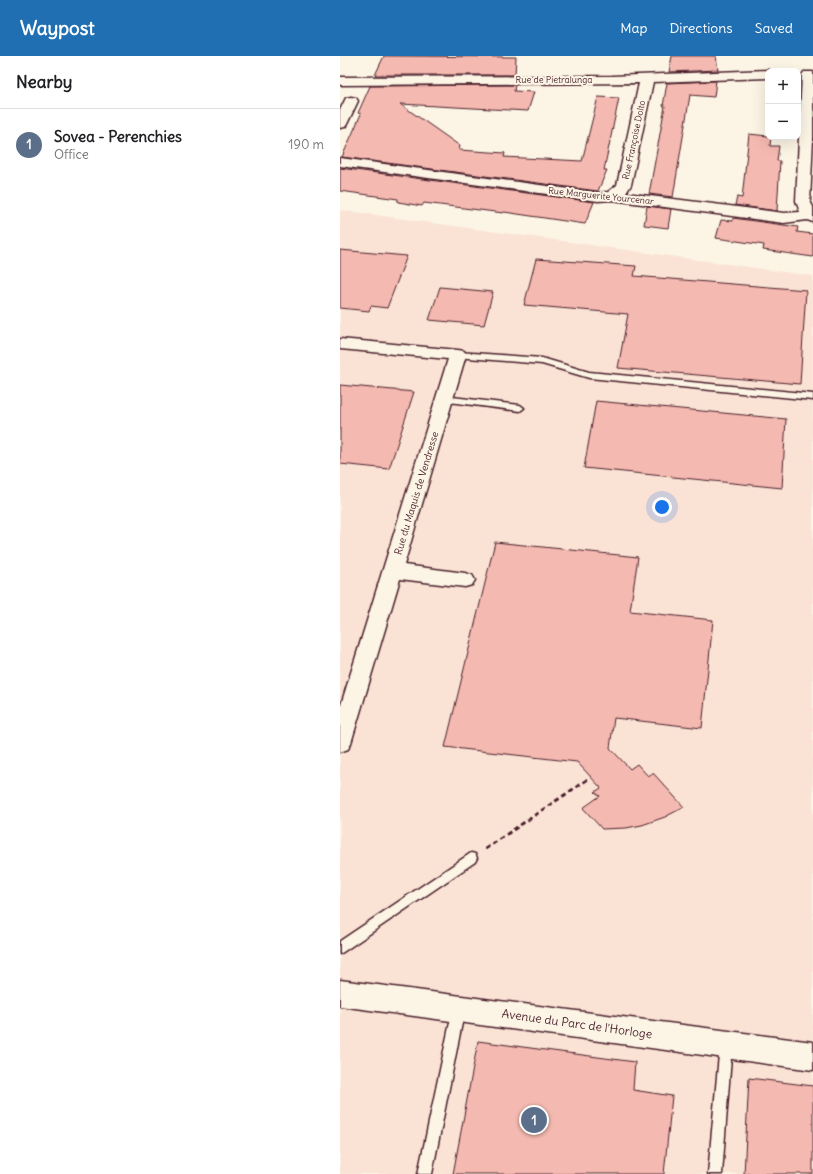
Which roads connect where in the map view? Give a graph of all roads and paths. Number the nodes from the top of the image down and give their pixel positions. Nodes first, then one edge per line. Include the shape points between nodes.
1 (765, 74) edge
2 (807, 75) edge
3 (647, 79) junction
4 (340, 81) edge
5 (351, 101) dead end
6 (340, 124) edge
7 (340, 162) edge
8 (612, 196) junction
9 (811, 216) edge
10 (340, 344) edge
11 (458, 355) junction
12 (813, 397) edge
13 (444, 399) junction
14 (520, 408) dead end
15 (393, 571) junction
16 (465, 580) dead end
17 (340, 743) edge
18 (591, 777) dead end
19 (471, 858) joint
20 (340, 948) edge
21 (340, 993) edge
22 (459, 1008) junction
23 (726, 1044) junction
24 (813, 1056) edge
25 (425, 1174) edge
26 (716, 1174) edge

1 - 3 street, Rue de Pietralunga
2 - 9 street via 802,201
3 - 4 street, Rue de Pietralunga
3 - 8 street, Rue Françoise Dolto via 624,186
5 - 6 street
7 - 8 street, Rue Marguerite Yourcenar via 598,197
8 - 9 street, Rue Marguerite Yourcenar via 784,218
10 - 11 street
11 - 12 lane via 542,361 589,375
11 - 13 street, Rue du Maquis de Vendresse
13 - 14 lane
13 - 15 street, Rue du Maquis de Vendresse
15 - 16 street
15 - 17 street, Rue du Maquis de Vendresse
18 - 19 path
19 - 20 lane
21 - 22 street, Avenue du Parc de l'Horloge
22 - 23 street, Avenue du Parc de l'Horloge
22 - 25 lane
23 - 24 street, Avenue du Parc de l'Horloge
23 - 26 lane

